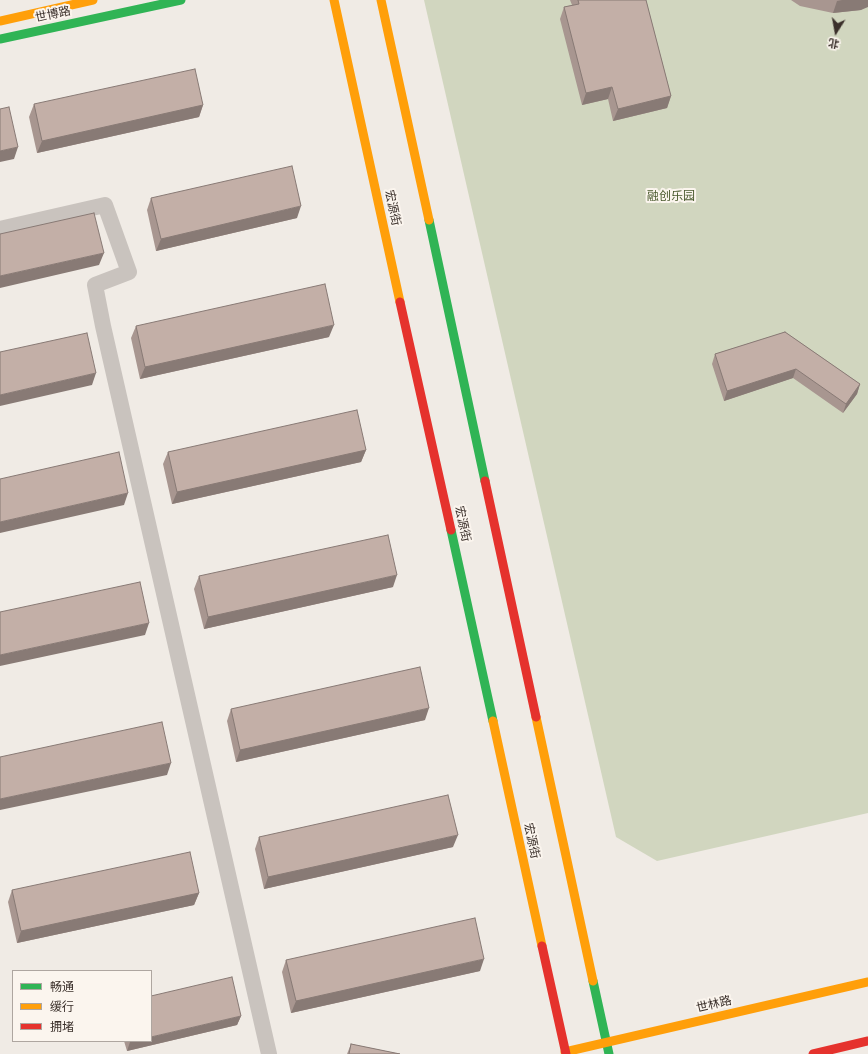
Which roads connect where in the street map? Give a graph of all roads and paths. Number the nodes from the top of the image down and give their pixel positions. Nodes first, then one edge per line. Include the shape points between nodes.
1 (93, 0) edge
2 (181, 0) edge
3 (334, 0) edge
4 (381, 0) edge
5 (0, 21) edge
6 (0, 39) edge
7 (0, 229) edge
8 (868, 982) edge
9 (868, 1041) edge
10 (607, 1042) junction
11 (566, 1053) edge
12 (269, 1054) edge
13 (609, 1054) edge
14 (813, 1054) edge

1 - 5 main road, 世博路
2 - 6 main road, 世博路
3 - 11 main road, 宏源街
4 - 10 main road
7 - 12 street via 105,205 129,272 95,285
8 - 10 main road, 世林路
9 - 14 main road
10 - 11 main road, 世林路
10 - 13 main road

